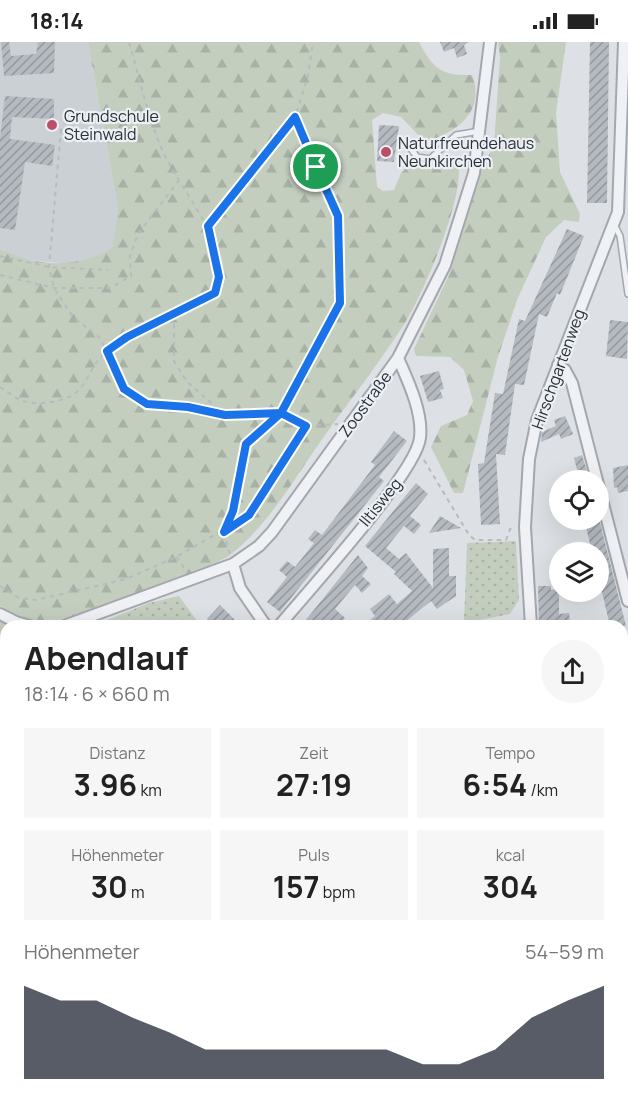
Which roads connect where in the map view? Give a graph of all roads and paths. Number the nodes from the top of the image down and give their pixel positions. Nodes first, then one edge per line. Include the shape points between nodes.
1 (129, 42) edge
2 (313, 42) edge
3 (490, 42) edge
4 (624, 42) edge
5 (295, 117) junction
6 (61, 129) dead end
7 (482, 130) junction
8 (408, 145) dead end
9 (179, 180) junction
10 (208, 226) junction
11 (615, 226) junction
12 (0, 256) edge
13 (50, 267) junction
14 (108, 270) dead end
15 (0, 275) edge
16 (54, 288) junction
17 (628, 294) edge
18 (174, 313) junction
19 (107, 351) junction
20 (398, 358) junction
21 (558, 365) junction
22 (0, 387) edge
23 (281, 413) junction
24 (225, 415) junction
25 (350, 423) junction
26 (306, 426) junction
27 (417, 451) junction
28 (510, 529) dead end
29 (224, 532) junction
30 (176, 557) junction
31 (233, 564) junction
32 (193, 578) junction
33 (0, 586) edge
34 (628, 600) edge
35 (80, 620) edge
36 (262, 620) edge
37 (284, 620) edge
38 (531, 620) edge

1 - 9 path via 161,147
2 - 5 path via 308,76
3 - 7 street, Zoostraße
4 - 11 street, Hirschgartenweg via 621,197
5 - 10 path
5 - 23 path via 338,216 340,303
6 - 13 path
7 - 8 lane via 456,135 430,159 417,157
7 - 20 street, Zoostraße via 474,173 445,265
9 - 10 path
9 - 16 path via 138,234 130,255 131,276 110,288
10 - 18 path via 219,277 215,293
11 - 17 lane via 620,236
11 - 21 street, Hirschgartenweg
12 - 13 path
13 - 14 path
13 - 16 path
15 - 16 path
16 - 19 path via 73,317 100,338
18 - 19 path
18 - 24 path via 174,361 187,382
19 - 22 path via 96,360 79,391 65,398 46,403 23,401
19 - 24 path via 124,389 147,404
20 - 25 street, Zoostraße
20 - 27 street, Iltisweg via 418,416
21 - 34 street via 572,382
21 - 38 street, Hirschgartenweg via 537,420 528,459 525,527
23 - 24 path
23 - 26 path
23 - 29 path via 246,444 233,511
25 - 26 path
25 - 31 street, Zoostraße via 272,532
26 - 29 path via 249,515
27 - 28 path via 469,535 475,540 507,540
27 - 37 street, Iltisweg via 400,478
29 - 30 path
29 - 31 path
30 - 32 path
30 - 33 path via 126,579 36,600 19,598
31 - 32 street, Zoostraße
31 - 36 street via 240,588
32 - 35 street, Zoostraße

